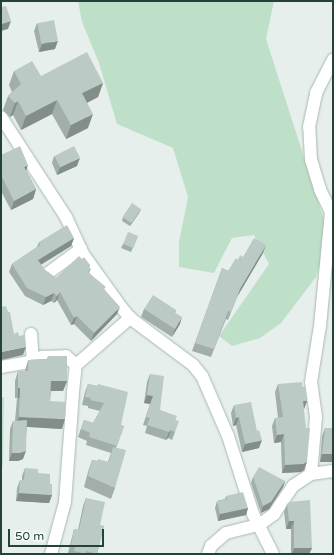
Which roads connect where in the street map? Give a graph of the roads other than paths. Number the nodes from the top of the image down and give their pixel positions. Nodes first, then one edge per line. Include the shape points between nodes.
1 (333, 59) edge
2 (1, 117) edge
3 (81, 249) junction
4 (48, 273) edge
5 (130, 318) junction
6 (31, 334) dead end
7 (33, 360) junction
8 (76, 365) junction
9 (1, 367) edge
10 (333, 471) edge
11 (310, 474) junction
12 (259, 525) junction
13 (52, 554) edge
14 (208, 554) edge
15 (274, 554) edge

1 - 11 street via 316,93 309,127 311,160 320,189 331,212 320,326 311,382 316,416
2 - 3 street via 66,217
3 - 4 street
3 - 5 street
5 - 8 street
5 - 12 street via 194,365 202,376 228,436 253,514
6 - 7 street
7 - 8 street via 66,356
7 - 9 street
8 - 13 street via 65,502
10 - 11 street
11 - 12 street via 294,486 274,514
12 - 14 street via 226,533 211,546
12 - 15 street

